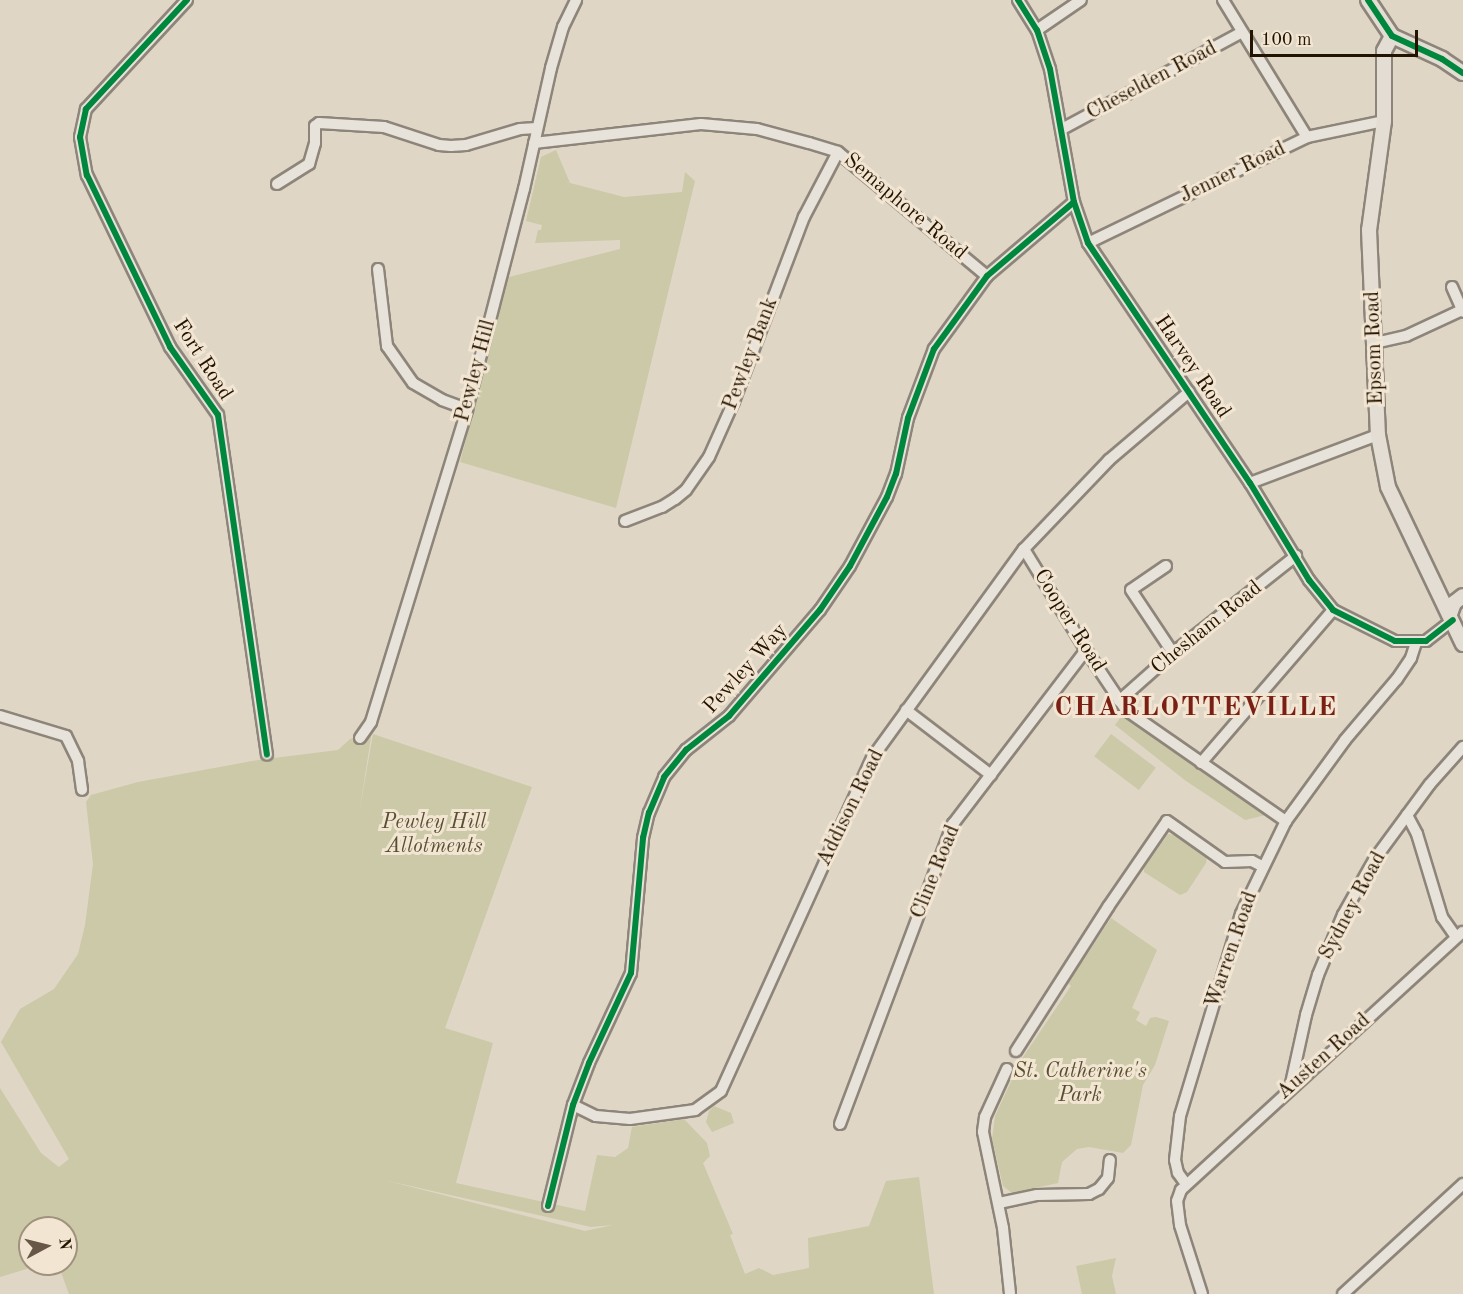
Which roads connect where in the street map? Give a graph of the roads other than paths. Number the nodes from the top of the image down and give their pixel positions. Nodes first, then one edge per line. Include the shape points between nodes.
1 (187, 0) edge
2 (576, 0) edge
3 (1018, 0) edge
4 (1081, 0) edge
5 (1223, 0) edge
6 (1374, 2) edge
7 (1036, 30) junction
8 (1242, 32) junction
9 (1392, 36) junction
10 (1463, 73) edge
11 (1384, 120) junction
12 (537, 128) junction
13 (1062, 129) junction
14 (1307, 137) junction
15 (534, 143) junction
16 (838, 152) junction
17 (277, 184) dead end
18 (1074, 202) junction
19 (1088, 243) junction
20 (378, 269) dead end
21 (987, 276) junction
22 (1452, 287) dead end
23 (1463, 311) edge
24 (1375, 343) junction
25 (1189, 392) junction
26 (467, 409) junction
27 (1378, 435) junction
28 (1250, 483) junction
29 (625, 521) dead end
30 (1024, 549) junction
31 (1296, 556) junction
32 (1166, 566) dead end
33 (1463, 596) edge
34 (1333, 610) junction
35 (1451, 617) junction
36 (1416, 643) junction
37 (1463, 644) edge
38 (1086, 650) junction
39 (1173, 653) junction
40 (1119, 701) junction
41 (906, 710) junction
42 (0, 716) edge
43 (360, 738) dead end
44 (1463, 747) edge
45 (267, 754) dead end
46 (1200, 763) junction
47 (991, 775) junction
48 (82, 790) dead end
49 (1407, 815) junction
50 (1286, 821) junction
51 (1262, 866) junction
52 (1459, 934) edge
53 (1016, 1051) dead end
54 (1007, 1069) dead end
55 (1290, 1088) junction
56 (573, 1105) junction
57 (840, 1124) dead end
58 (1110, 1160) dead end
59 (1186, 1184) junction
60 (1463, 1184) edge
61 (999, 1203) junction
62 (548, 1206) dead end
63 (1010, 1294) edge
64 (1202, 1294) edge
65 (1343, 1294) edge

1 - 45 street, Fort Road via 86,109 80,137 87,175 170,347 218,415
2 - 12 street, Pewley Hill via 563,27
3 - 7 street, Harvey Road
4 - 7 street
5 - 8 street
6 - 9 main road
7 - 13 street, Harvey Road via 1050,69
8 - 13 street, Cheselden Road
8 - 14 street
9 - 10 main road
9 - 11 main road, Epsom Road via 1384,51
11 - 14 street, Jenner Road
11 - 24 main road, Epsom Road via 1369,230
12 - 15 street, Pewley Hill
12 - 17 street via 451,146 384,127 319,123 315,126 309,164
13 - 18 street, Harvey Road
14 - 19 street, Jenner Road
15 - 16 street, Semaphore Road via 671,127 734,125
15 - 26 street, Pewley Hill
16 - 21 street, Semaphore Road
16 - 29 street, Pewley Bank via 804,217 709,457 675,499
18 - 19 street, Harvey Road
18 - 21 street, Pewley Way
19 - 25 street, Harvey Road
20 - 26 street via 387,346 413,383
21 - 56 street, Pewley Way via 934,349 908,418 896,474 850,566 820,610 764,678 664,777 643,838 631,973
22 - 23 street
23 - 24 street via 1406,336
24 - 27 main road, Epsom Road
25 - 28 street, Harvey Road
25 - 30 street, Addison Road via 1109,460
26 - 43 street, Pewley Hill via 371,722
27 - 28 street
27 - 35 main road, Epsom Road via 1388,487
28 - 31 street, Harvey Road
30 - 38 street, Cooper Road
30 - 41 street, Addison Road
31 - 34 street, Harvey Road
31 - 39 street, Chesham Road
32 - 39 street via 1131,590
33 - 35 main road via 1454,603
34 - 36 street, Harvey Road via 1395,641
34 - 46 street
35 - 36 street via 1434,636
35 - 37 main road, Epsom Road
36 - 50 street, Warren Road via 1396,679
38 - 40 street, Cooper Road
38 - 47 street, Cline Road
39 - 40 street, Chesham Road
40 - 46 street, Cooper Road
41 - 47 street
41 - 56 street, Addison Road via 872,758 721,1091 695,1110 673,1115 609,1119
42 - 48 street via 66,736 78,761
44 - 49 street, Sydney Road
46 - 50 street, Cooper Road
47 - 57 street, Cline Road via 952,824
49 - 52 street via 1417,834 1442,917
49 - 55 street, Sydney Road via 1374,860 1330,942 1306,1014
50 - 51 street, Warren Road
51 - 53 street via 1252,861 1225,862 1167,821
51 - 59 street, Warren Road via 1240,914 1180,1116 1175,1160
52 - 55 street, Austen Road
54 - 61 street via 985,1117 983,1131
55 - 59 street, Austen Road
56 - 62 street, Pewley Way
58 - 61 street via 1106,1182 1089,1194 1037,1195
59 - 64 street via 1178,1196 1177,1209
60 - 65 street
61 - 63 street

